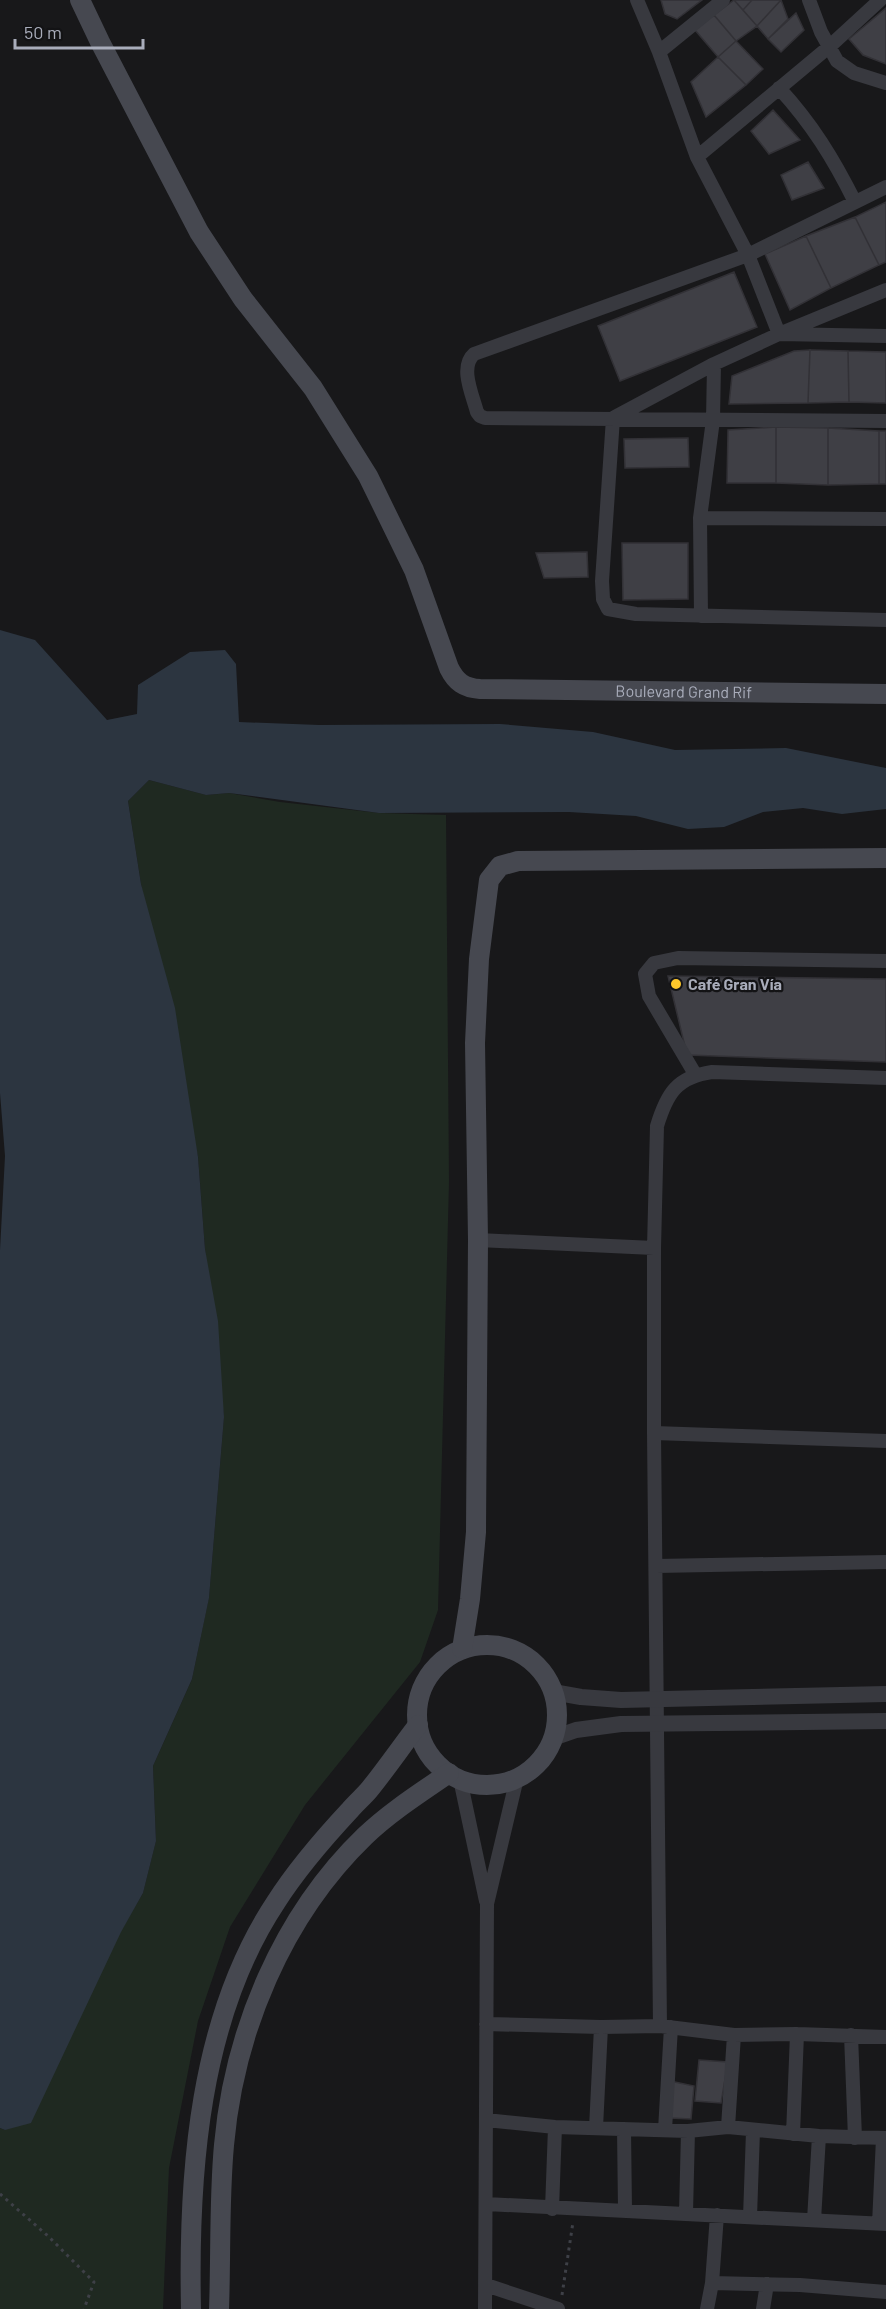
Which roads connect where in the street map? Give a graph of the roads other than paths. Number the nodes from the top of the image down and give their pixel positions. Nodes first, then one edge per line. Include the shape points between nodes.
1 (80, 0) edge
2 (636, 0) edge
3 (723, 0) edge
4 (809, 0) edge
5 (880, 0) edge
6 (830, 46) junction
7 (659, 52) junction
8 (886, 83) edge
9 (779, 88) junction
10 (697, 157) junction
11 (886, 187) edge
12 (855, 202) junction
13 (748, 255) junction
14 (886, 290) edge
15 (780, 334) junction
16 (886, 336) edge
17 (714, 364) junction
18 (613, 418) junction
19 (713, 420) junction
20 (886, 421) edge
21 (700, 518) junction
22 (886, 519) edge
23 (700, 616) junction
24 (886, 620) edge
25 (886, 694) edge
26 (886, 858) edge
27 (886, 961) edge
28 (695, 1074) junction
29 (886, 1078) edge
30 (478, 1240) junction
31 (654, 1248) junction
32 (654, 1433) junction
33 (886, 1441) edge
34 (886, 1562) edge
35 (656, 1566) junction
36 (462, 1649) junction
37 (553, 1692) junction
38 (886, 1694) edge
39 (657, 1698) junction
40 (886, 1721) edge
41 (657, 1724) junction
42 (418, 1725) junction
43 (553, 1738) junction
44 (454, 1776) junction
45 (517, 1778) junction
46 (487, 1904) junction
47 (486, 2024) junction
48 (665, 2026) junction
49 (602, 2027) junction
50 (797, 2034) junction
51 (734, 2035) junction
52 (851, 2035) junction
53 (886, 2037) edge
54 (486, 2120) junction
55 (555, 2127) junction
56 (728, 2127) junction
57 (596, 2128) junction
58 (624, 2129) junction
59 (666, 2130) junction
60 (688, 2131) junction
61 (753, 2131) junction
62 (793, 2134) junction
63 (819, 2136) junction
64 (855, 2138) junction
65 (884, 2138) edge
66 (486, 2204) junction
67 (552, 2209) junction
68 (625, 2210) junction
69 (686, 2213) junction
70 (717, 2215) junction
71 (750, 2217) junction
72 (814, 2220) junction
73 (883, 2224) edge
74 (712, 2283) junction
75 (767, 2284) junction
76 (486, 2285) junction
77 (886, 2292) edge
78 (560, 2303) edge
79 (191, 2309) edge
80 (219, 2309) edge
81 (485, 2309) edge
82 (706, 2309) edge
83 (763, 2309) edge

1 - 25 main road, Boulevard Grand Rif via 199,232 243,298 313,388 368,476 414,570 453,677 460,684 480,689
2 - 7 street
3 - 7 street
4 - 6 street via 820,32
5 - 6 street
6 - 8 street via 837,61 855,73
6 - 9 street
7 - 10 street
9 - 10 street
9 - 12 street via 821,139
10 - 13 street
11 - 12 street
12 - 13 street
13 - 15 street
13 - 18 street via 474,354 469,360 468,374 480,416
14 - 15 street
15 - 16 street
15 - 17 street
17 - 18 street
17 - 19 street
18 - 19 street
18 - 23 street via 602,570 604,605 624,614
19 - 20 street
19 - 21 street
21 - 22 street
21 - 23 street
23 - 24 street
26 - 30 main road via 557,860 509,862 494,872 487,889 475,1024
27 - 28 street via 678,958 654,963 645,974 649,996
28 - 29 street
28 - 31 street via 674,1090 657,1126
30 - 31 street
30 - 36 main road via 476,1532
31 - 32 street
32 - 33 street
32 - 35 street
34 - 35 street
35 - 39 street
36 - 37 main road via 489,1645 519,1652 545,1676
36 - 42 main road via 443,1660 430,1674 417,1707
37 - 39 street via 602,1699
37 - 43 main road via 557,1723
38 - 39 street
39 - 41 street
40 - 41 street
41 - 43 street via 599,1725
41 - 48 street
42 - 44 main road via 423,1744 434,1760
42 - 79 main road via 368,1792 295,1874 254,1938 226,2003 200,2121
43 - 45 main road via 545,1754
44 - 45 main road via 489,1785
44 - 46 street
44 - 80 main road via 387,1816 363,1838 306,1909 259,1999 235,2076 224,2146
45 - 46 street
46 - 47 street
47 - 49 street
47 - 54 street
48 - 49 street
48 - 51 street
48 - 59 street
49 - 57 street
50 - 51 street
50 - 52 street
50 - 62 street
51 - 56 street
52 - 53 street
52 - 64 street
54 - 55 street
54 - 66 street
55 - 57 street
55 - 67 street
56 - 60 street
56 - 61 street
57 - 58 street
58 - 59 street
58 - 68 street
59 - 60 street
60 - 69 street
61 - 62 street
61 - 71 street
62 - 63 street
63 - 64 street
63 - 72 street
64 - 65 street
65 - 73 street
66 - 67 street
66 - 76 street
67 - 68 street
68 - 69 street
69 - 70 street
70 - 71 street
70 - 74 street
71 - 72 street
72 - 73 street
74 - 75 street
74 - 82 street
75 - 77 street
75 - 83 street
76 - 78 street
76 - 81 street

